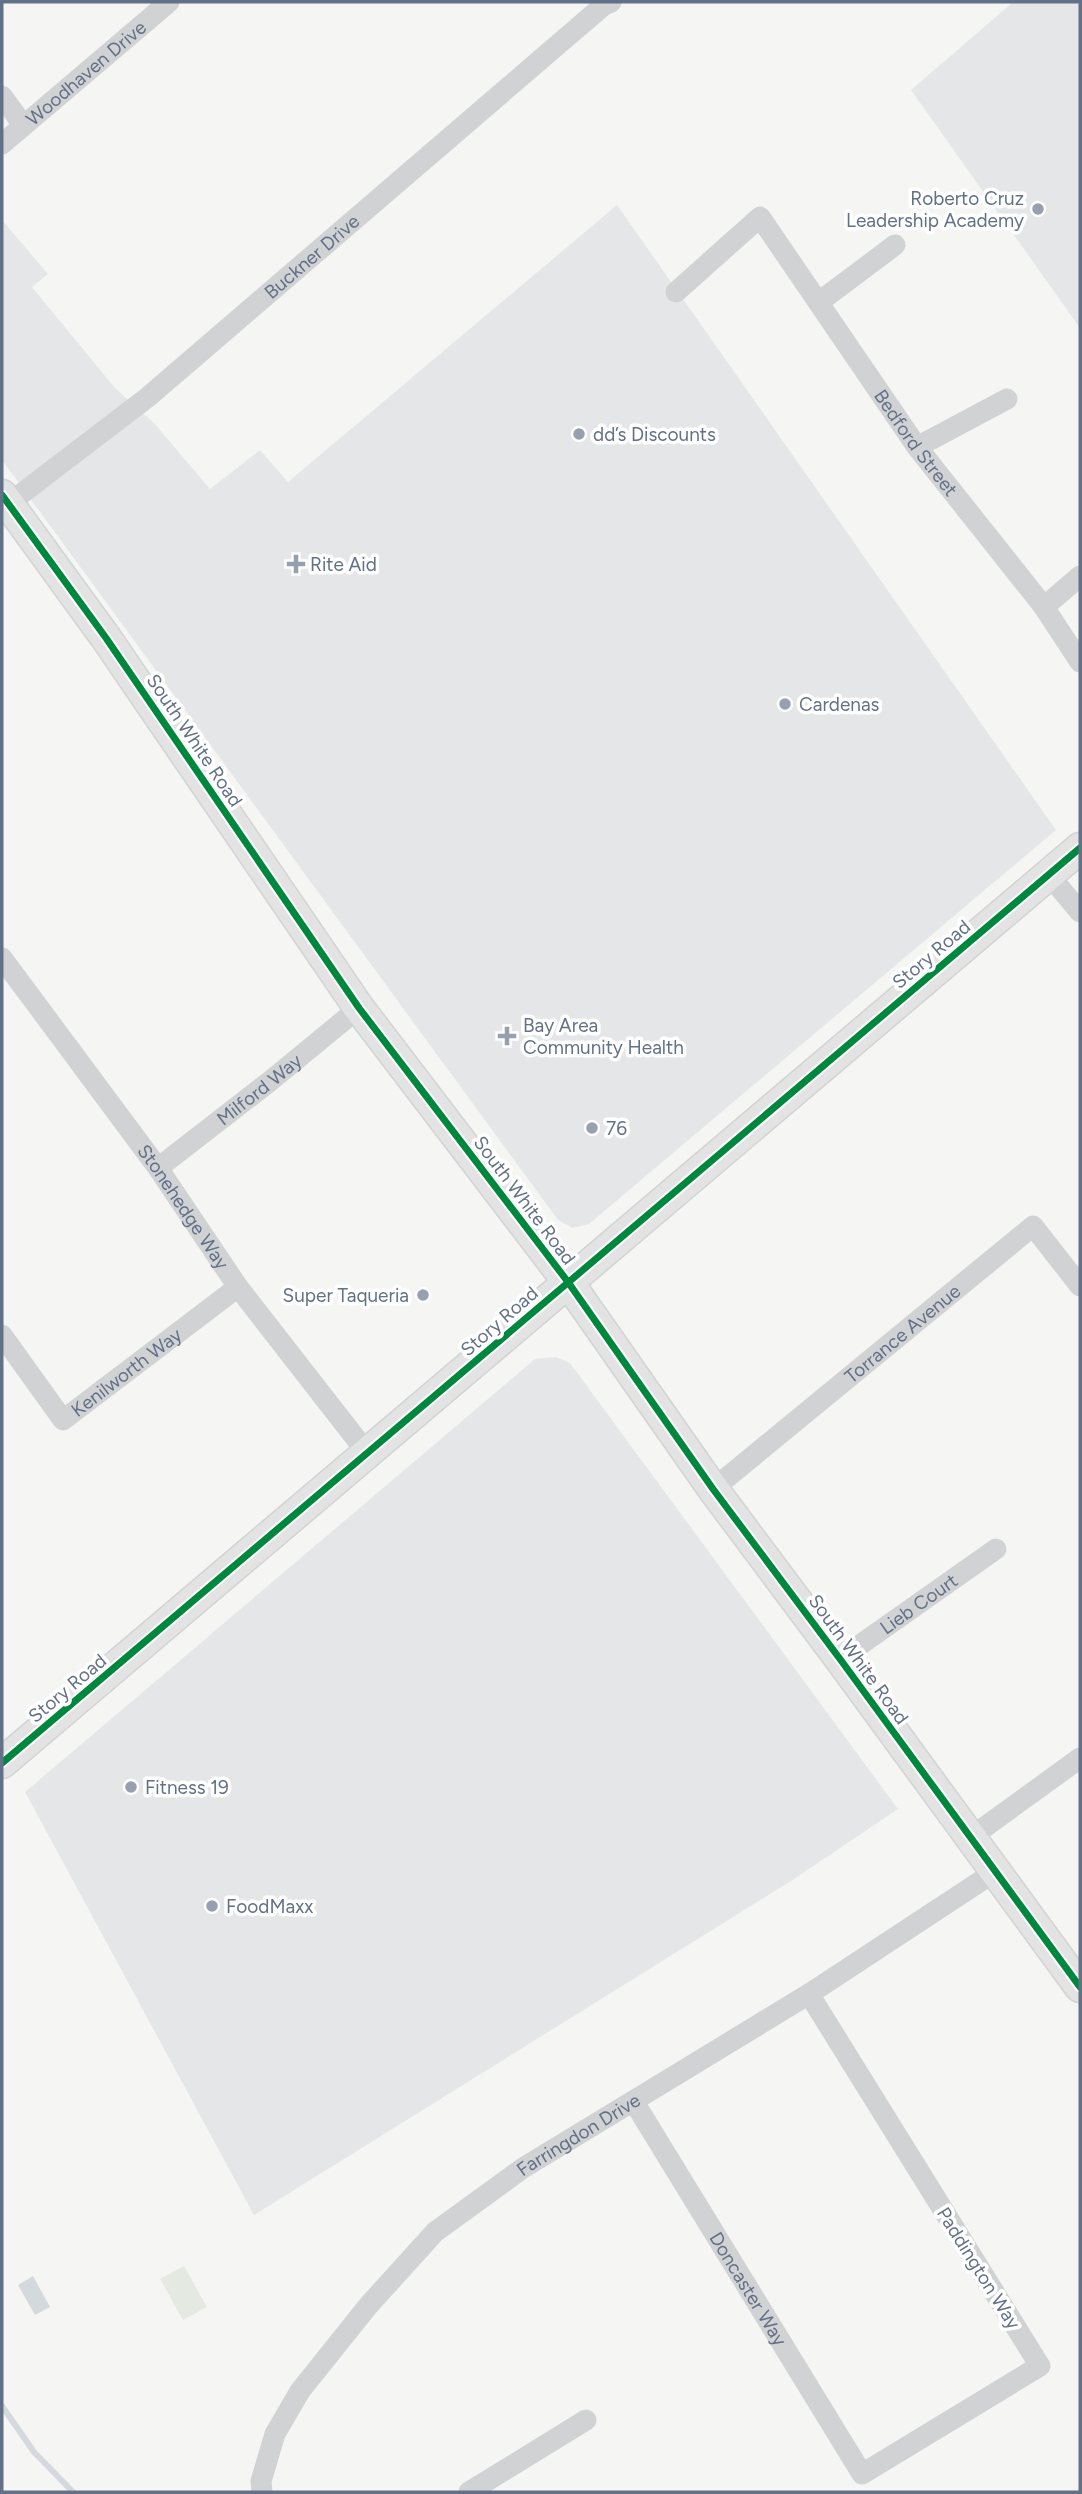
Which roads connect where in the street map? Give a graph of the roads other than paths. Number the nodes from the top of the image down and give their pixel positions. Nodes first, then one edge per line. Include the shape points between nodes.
1 (169, 2) edge
2 (611, 2) edge
3 (2, 96) edge
4 (23, 125) junction
5 (2, 144) edge
6 (895, 245) dead end
7 (676, 292) dead end
8 (819, 302) junction
9 (1006, 399) dead end
10 (916, 447) junction
11 (5, 499) edge
12 (1080, 576) edge
13 (1044, 607) junction
14 (1080, 662) edge
15 (1080, 848) edge
16 (1049, 875) junction
17 (1080, 912) edge
18 (2, 958) edge
19 (359, 1008) junction
20 (158, 1168) junction
21 (568, 1282) junction
22 (1080, 1286) edge
23 (237, 1287) junction
24 (2, 1335) edge
25 (368, 1454) junction
26 (713, 1489) junction
27 (996, 1549) dead end
28 (840, 1659) junction
29 (1080, 1758) edge
30 (2, 1763) edge
31 (971, 1837) junction
32 (996, 1871) junction
33 (1080, 1987) edge
34 (809, 1994) junction
35 (634, 2102) junction
36 (586, 2420) dead end
37 (862, 2474) joint
38 (262, 2492) edge
39 (469, 2492) edge

1 - 4 street, Woodhaven Drive
2 - 11 street, Buckner Drive via 148,397
3 - 4 street
4 - 5 street, Woodhaven Drive
6 - 8 street
7 - 8 street, Bedford Street via 760,217
8 - 10 street, Bedford Street
9 - 10 street
10 - 13 street, Bedford Street
11 - 19 main road, South White Road via 106,638
12 - 13 street
13 - 14 street, Bedford Street
15 - 16 main road, Story Road
16 - 17 street
16 - 21 main road, Story Road
18 - 20 street, Stonehedge Way
19 - 20 street, Milford Way
19 - 21 main road, South White Road
20 - 23 street, Stonehedge Way
21 - 25 main road, Story Road
21 - 26 main road, South White Road
22 - 26 street, Torrance Avenue via 1033,1226
23 - 24 street, Kenilworth Way via 63,1420
23 - 25 street, Stonehedge Way
25 - 30 main road, Story Road
26 - 28 main road, South White Road
27 - 28 street, Lieb Court
28 - 31 main road, South White Road
29 - 31 street
31 - 32 main road, South White Road
32 - 33 main road, South White Road
32 - 34 street, Farringdon Drive
34 - 35 street, Farringdon Drive
34 - 37 street, Paddington Way via 1040,2366
35 - 37 street, Doncaster Way
35 - 38 street, Farringdon Drive via 523,2168 435,2232 300,2391 275,2434
36 - 39 street

